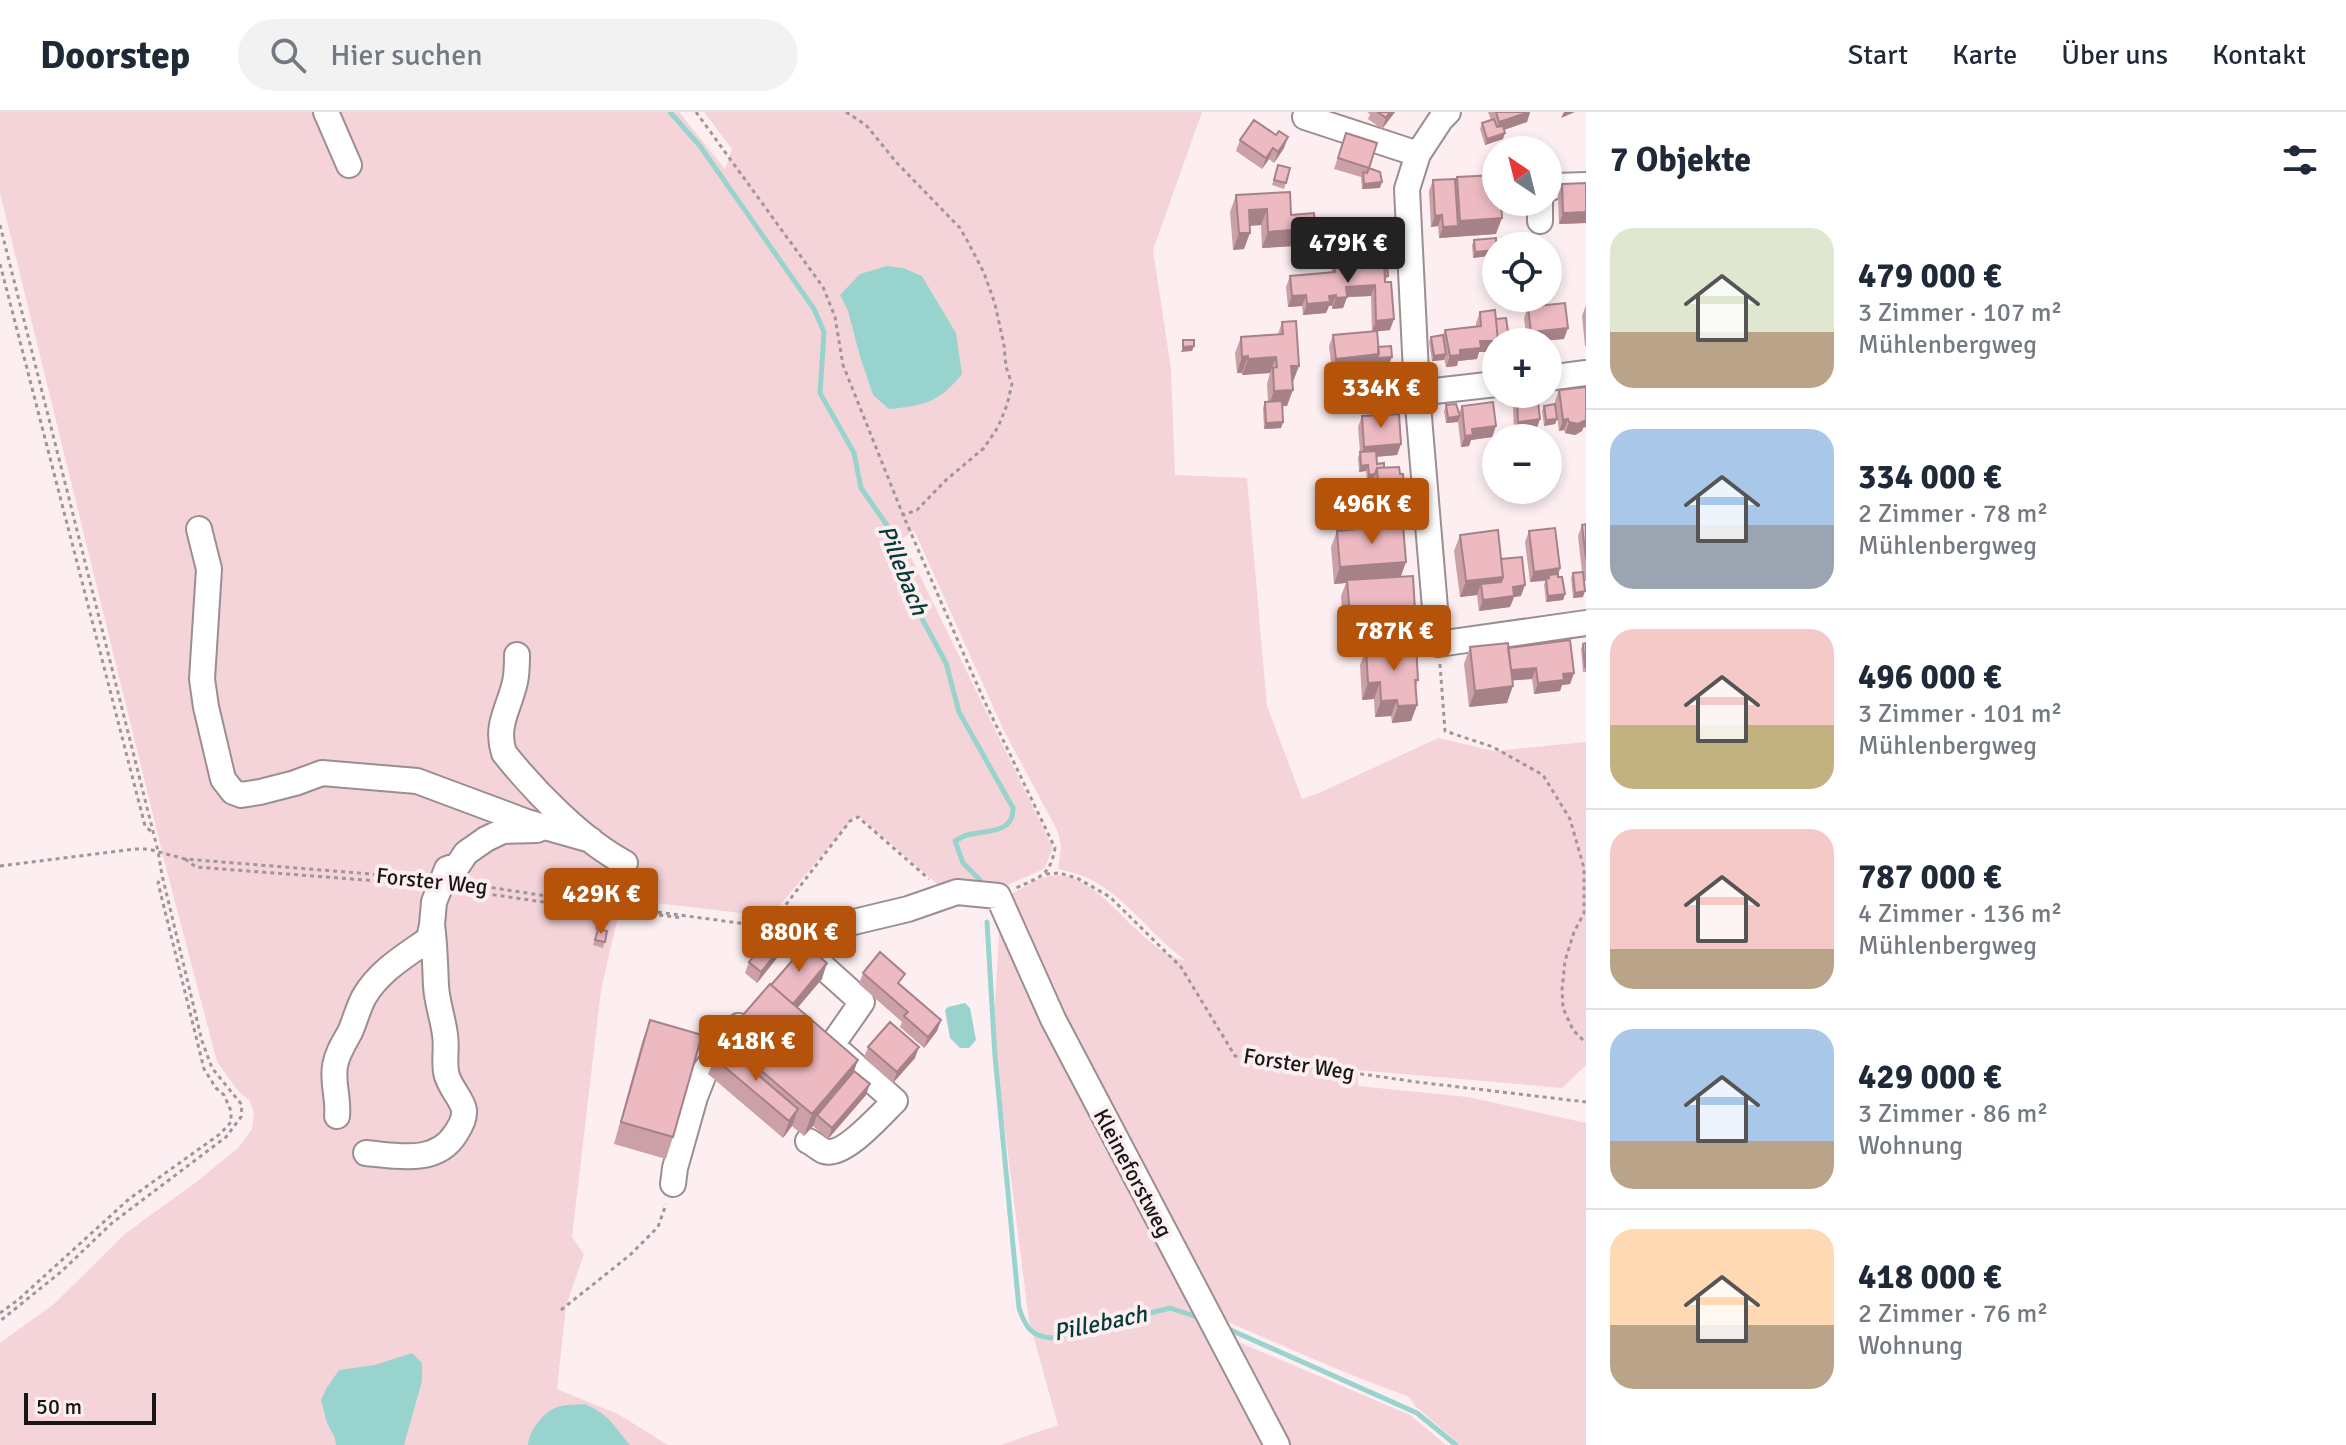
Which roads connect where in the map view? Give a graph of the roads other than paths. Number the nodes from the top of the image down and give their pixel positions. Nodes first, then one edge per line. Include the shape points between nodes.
1 (326, 112) edge
2 (1448, 112) edge
3 (1305, 117) dead end
4 (1418, 154) junction
5 (349, 165) dead end
6 (1586, 185) edge
7 (1562, 186) edge
8 (1586, 373) edge
9 (1562, 376) edge
10 (1482, 386) edge
11 (1417, 393) junction
12 (199, 529) dead end
13 (1586, 623) edge
14 (517, 655) dead end
15 (550, 828) junction
16 (591, 840) junction
17 (625, 863) road end
18 (432, 925) junction
19 (784, 936) junction
20 (788, 969) edge
21 (749, 1014) edge
22 (337, 1116) dead end
23 (808, 1141) dead end
24 (366, 1153) dead end
25 (673, 1184) road end
26 (1277, 1445) edge

1 - 5 street
2 - 4 street
3 - 4 street
4 - 11 street via 1407,189
6 - 7 street
8 - 9 street
10 - 11 street
11 - 13 street via 1438,644
12 - 15 street via 209,569 202,679 223,779 233,792 260,792 322,773 417,781
14 - 16 street via 500,739 504,753 572,827
15 - 16 street
15 - 18 street via 503,831 466,853 458,865 447,869 434,902
16 - 17 street
18 - 22 street via 429,939 375,980 357,1011 334,1069
18 - 24 street via 446,1072 464,1110 462,1124 452,1140 425,1156
19 - 20 street
19 - 23 street via 862,1002 832,1045 895,1101 837,1151 825,1152
19 - 26 street, Kleineforstweg via 908,909 957,892 998,896 1053,1019
21 - 25 street via 706,1069

